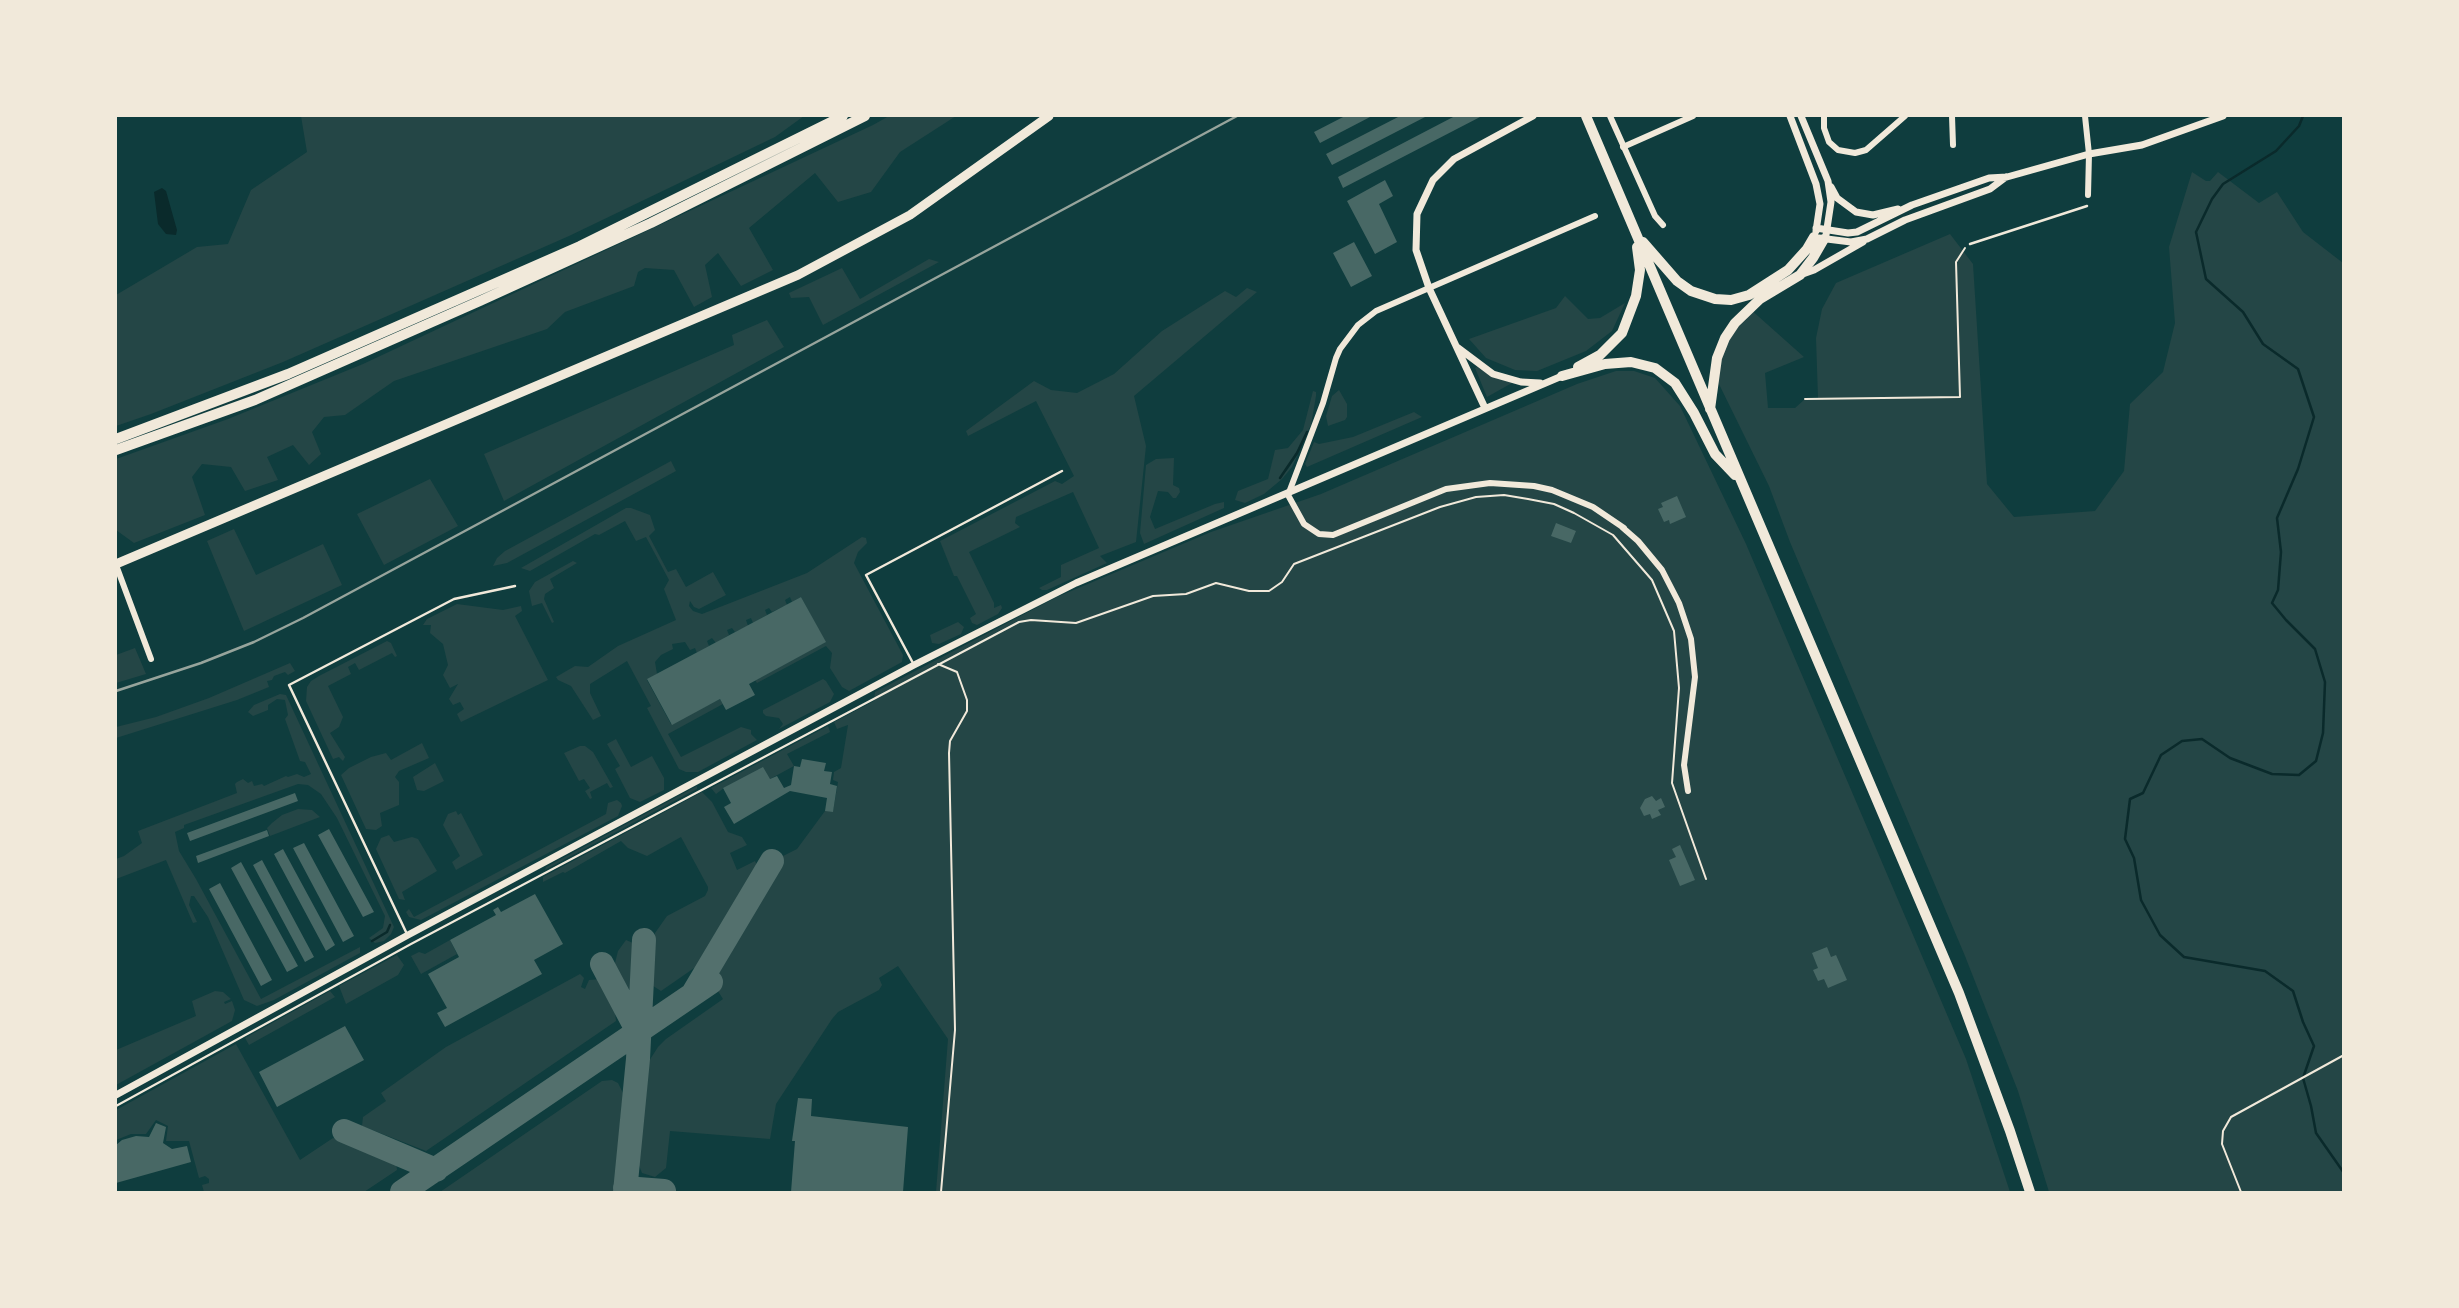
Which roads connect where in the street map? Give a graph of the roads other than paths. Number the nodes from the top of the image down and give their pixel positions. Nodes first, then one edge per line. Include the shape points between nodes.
1 (843, 116) edge
2 (865, 116) edge
3 (1049, 116) edge
4 (1532, 116) edge
5 (1586, 116) edge
6 (1609, 116) edge
7 (1693, 116) edge
8 (1790, 116) edge
9 (1801, 116) edge
10 (1824, 116) edge
11 (1905, 116) edge
12 (1952, 116) edge
13 (2085, 116) edge
14 (2223, 116) edge
15 (1954, 145) dead end
16 (1623, 147) junction
17 (2089, 154) junction
18 (2007, 177) junction
19 (1828, 181) junction
20 (2088, 195) dead end
21 (1912, 205) junction
22 (2087, 206) dead end
23 (1595, 216) dead end
24 (1663, 225) dead end
25 (1820, 233) junction
26 (1636, 234) junction
27 (1867, 239) junction
28 (1970, 244) road end
29 (1800, 275) junction
30 (1429, 288) junction
31 (1457, 347) junction
32 (1562, 376) junction
33 (1545, 383) junction
34 (1485, 408) junction
35 (1710, 409) junction
36 (116, 439) edge
37 (116, 450) edge
38 (1062, 471) dead end
39 (1741, 481) junction
40 (1288, 495) junction
41 (116, 564) edge
42 (515, 586) dead end
43 (151, 659) dead end
44 (914, 665) junction
45 (1688, 791) dead end
46 (408, 935) junction
47 (116, 1095) edge
48 (2030, 1192) edge

1 - 36 highway via 580,246 288,374
2 - 37 highway via 651,223 480,301 255,400
3 - 41 main road via 910,215 798,275
4 - 30 street via 1454,159 1427,191 1417,214 1416,250
5 - 26 highway
6 - 16 street
7 - 16 street
8 - 25 street via 1816,184
9 - 19 street
10 - 11 street via 1826,136 1838,150 1855,153 1866,150
12 - 15 street
13 - 17 street
14 - 17 street via 2143,145
16 - 24 street via 1654,216
17 - 18 street
17 - 20 street
18 - 21 street via 1989,178
18 - 27 street via 1990,189
19 - 21 street via 1843,204 1865,214
19 - 25 street via 1831,202
21 - 25 street via 1857,232
22 - 28 lane
23 - 30 street
25 - 26 highway via 1788,270 1749,295 1731,300 1691,291
25 - 27 street via 1850,242
25 - 29 highway via 1813,258
26 - 32 highway via 1640,270 1622,333 1600,355
26 - 35 highway
27 - 29 street
29 - 35 highway via 1760,299 1735,323 1717,358
30 - 31 street
30 - 40 street via 1376,311 1349,334 1336,358
31 - 33 street via 1493,374
31 - 34 street
32 - 33 street
32 - 39 highway via 1605,364 1631,362 1655,368 1675,383 1715,454
33 - 34 street
34 - 40 street
35 - 39 highway
38 - 44 lane via 866,575
39 - 48 highway via 1959,993
40 - 44 street via 1076,583
40 - 45 street via 1304,524 1319,534 1333,535 1447,489 1490,483 1552,490 1593,507 1623,528 1662,570 1688,630 1695,677 1684,765
41 - 43 street
42 - 46 lane via 454,599 289,685
44 - 46 street
46 - 47 street

